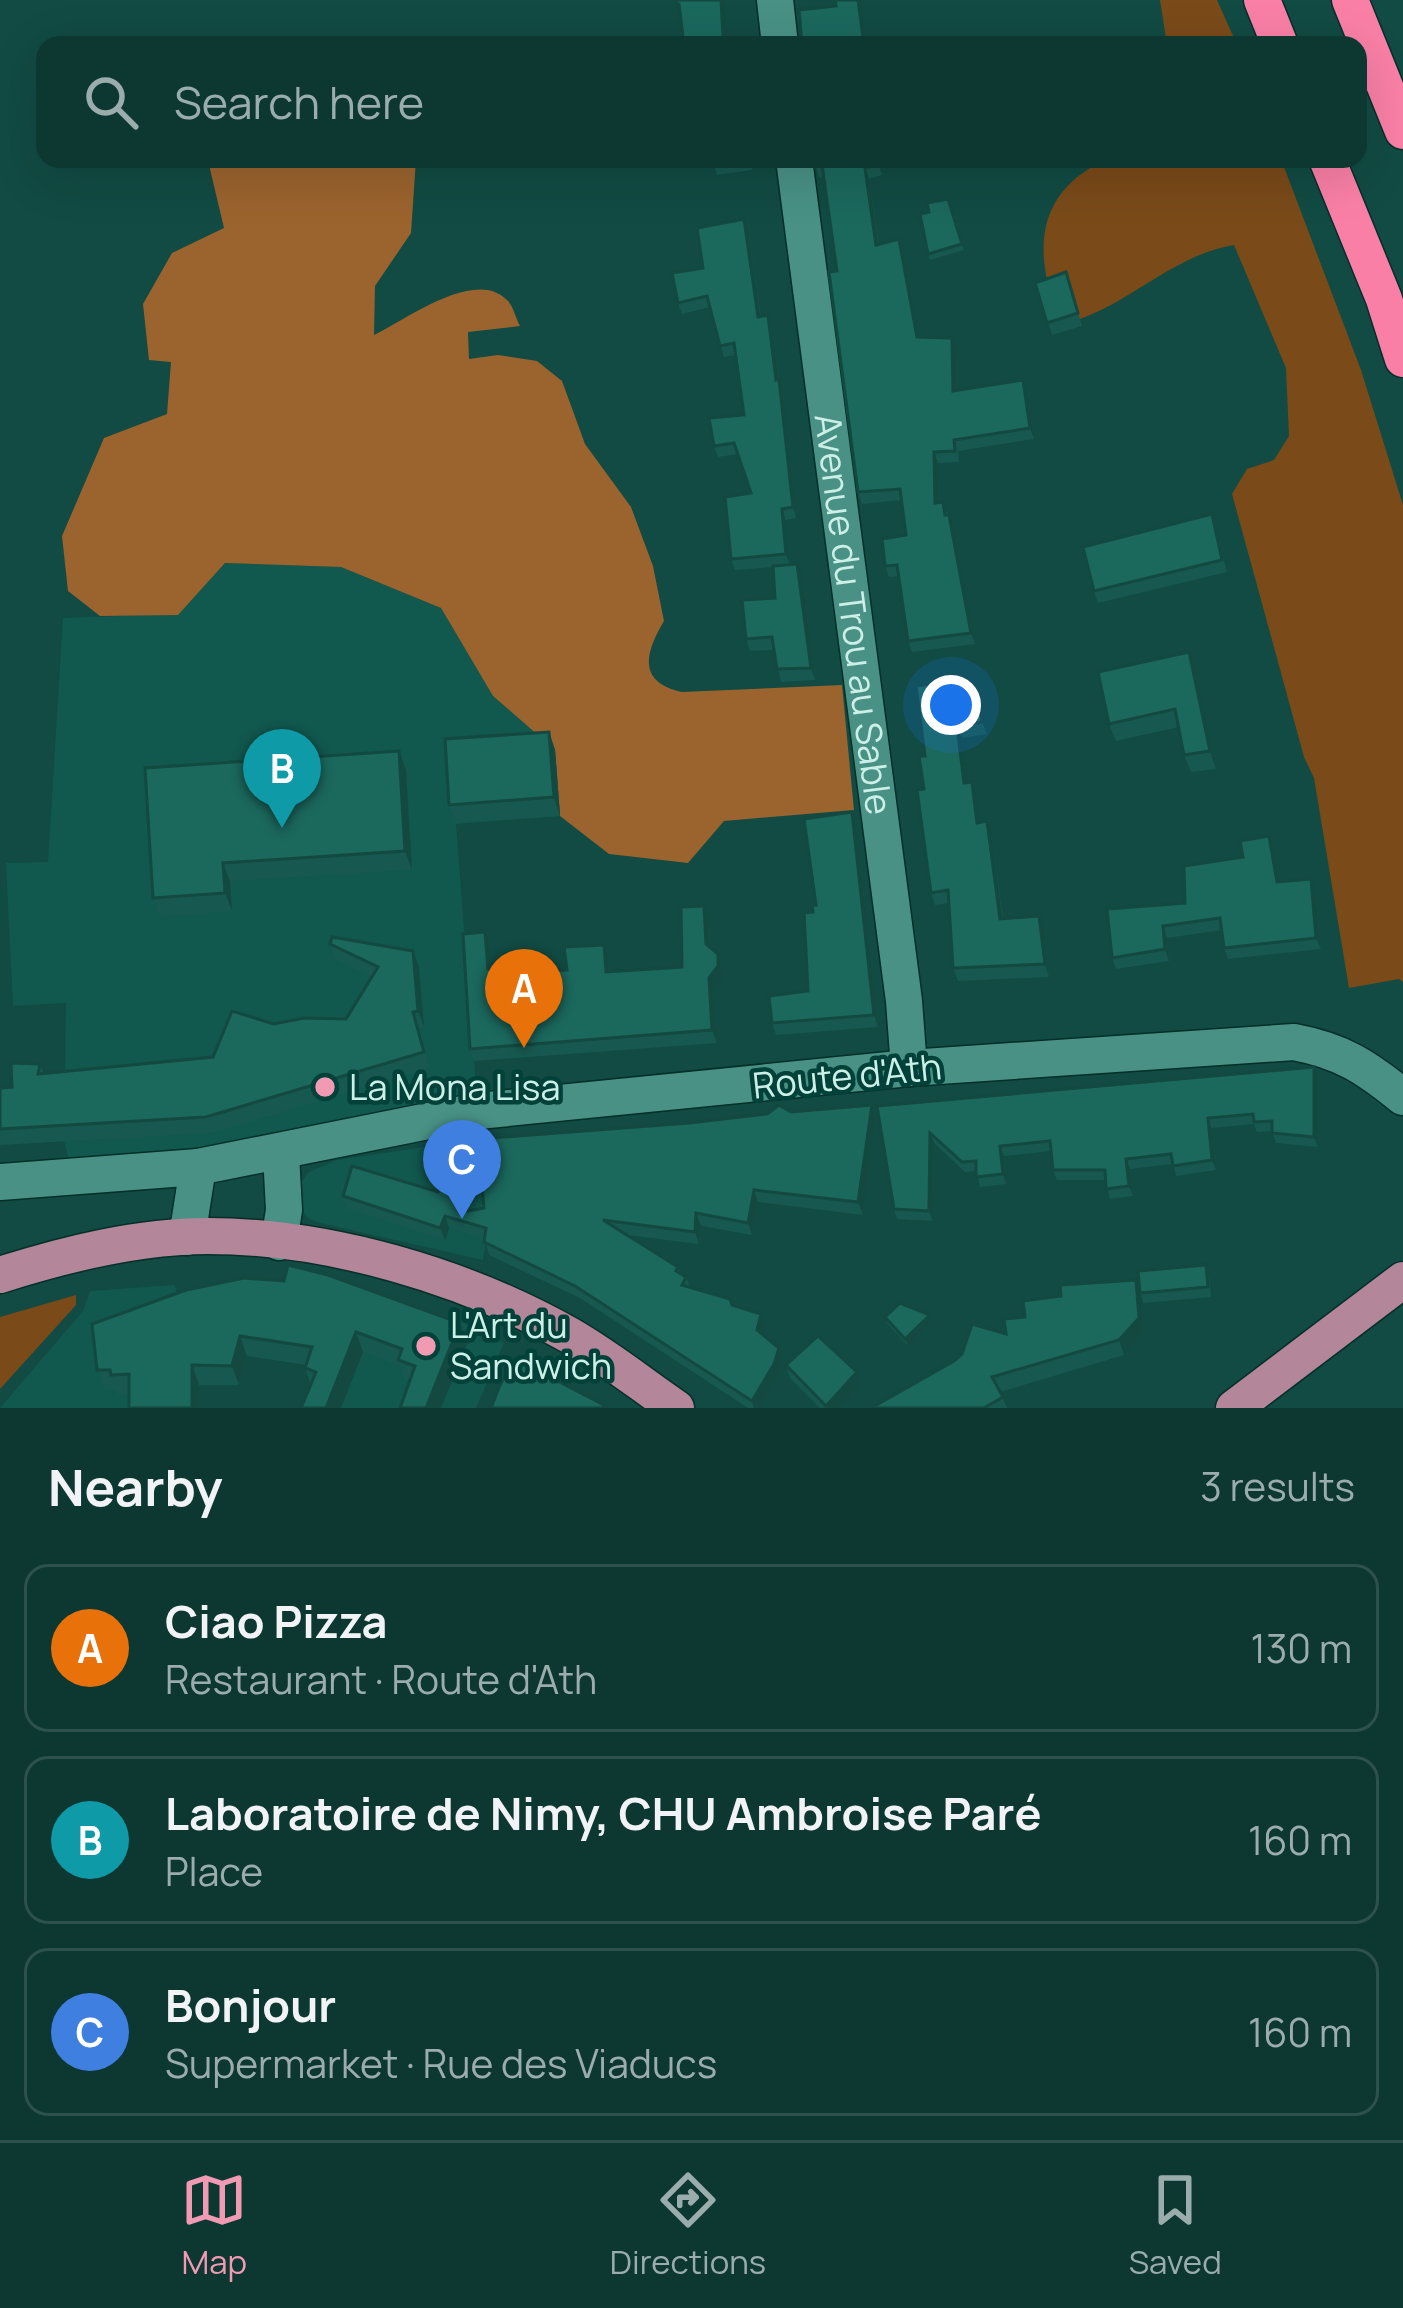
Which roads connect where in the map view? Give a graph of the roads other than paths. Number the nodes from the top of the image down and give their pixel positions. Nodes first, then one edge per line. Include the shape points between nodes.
1 (775, 0) edge
2 (1262, 0) edge
3 (1350, 0) edge
4 (779, 36) edge
5 (1276, 36) edge
6 (1365, 36) edge
7 (1367, 42) edge
8 (1403, 130) edge
9 (795, 168) edge
10 (1330, 168) edge
11 (1403, 358) edge
12 (909, 1068) junction
13 (1403, 1097) edge
14 (281, 1154) junction
15 (198, 1167) junction
16 (0, 1182) edge
17 (188, 1237) junction
18 (279, 1242) junction
19 (0, 1275) edge
20 (1403, 1280) edge
21 (676, 1408) edge
22 (1234, 1408) edge

1 - 4 street
2 - 5 highway
3 - 6 highway
7 - 8 highway
9 - 12 street, Avenue du Trou au Sable
10 - 11 highway
12 - 13 street, Route d'Ath via 1294,1042 1332,1049
12 - 14 street, Route d'Ath via 478,1112
14 - 15 street, Route d'Ath
14 - 18 street
15 - 16 street, Route d'Ath
15 - 17 street
17 - 18 main road
17 - 19 main road via 81,1252
18 - 21 main road via 383,1262 481,1294 570,1336
20 - 22 main road

